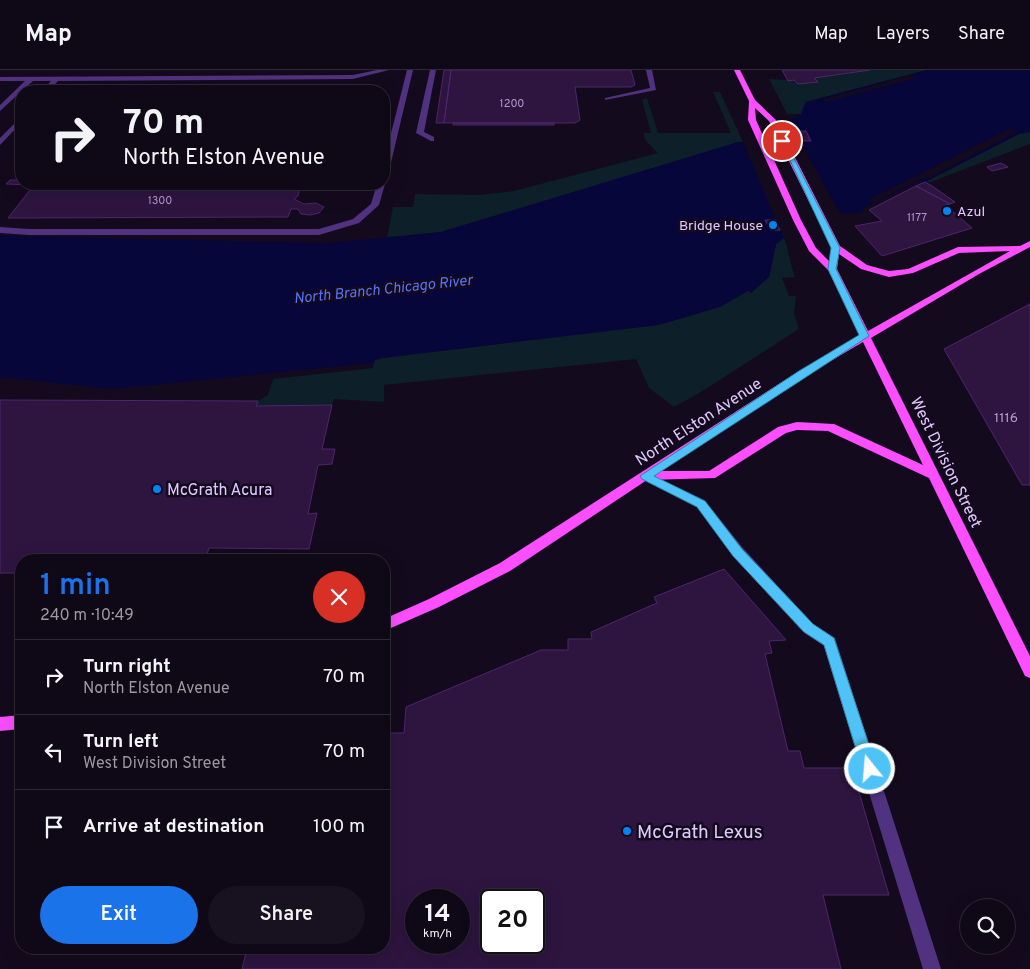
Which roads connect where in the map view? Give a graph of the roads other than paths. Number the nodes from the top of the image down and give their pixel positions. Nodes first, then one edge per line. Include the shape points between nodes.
1 (16, 70) edge
2 (386, 70) edge
3 (410, 70) edge
4 (432, 70) edge
5 (649, 70) edge
6 (737, 70) edge
7 (57, 78) junction
8 (3, 79) edge
9 (31, 79) junction
10 (25, 85) edge
11 (51, 85) edge
12 (15, 94) edge
13 (607, 99) dead end
14 (752, 102) junction
15 (0, 109) edge
16 (15, 126) edge
17 (431, 139) dead end
18 (0, 143) edge
19 (390, 145) edge
20 (379, 190) edge
21 (0, 230) edge
22 (1026, 246) edge
23 (836, 248) junction
24 (832, 269) junction
25 (864, 336) junction
26 (933, 475) junction
27 (646, 476) junction
28 (390, 622) edge
29 (1030, 671) edge
30 (15, 723) edge
31 (0, 724) edge
32 (932, 969) edge

1 - 8 street
2 - 7 street via 353,77
3 - 19 street
4 - 17 street via 420,133
5 - 13 street via 654,89
6 - 14 main road, West Division Street
7 - 9 street
7 - 11 street
8 - 9 street
9 - 10 street
12 - 15 street
14 - 23 main road, West Division Street via 772,120
14 - 24 main road, West Division Street via 752,120 797,220 812,249
16 - 18 street
20 - 21 street via 375,205 356,221 319,232
22 - 23 main road via 958,250 910,272 889,274 864,267
22 - 25 main road, North Elston Avenue
23 - 24 main road
24 - 25 main road, West Division Street
25 - 26 main road, West Division Street
25 - 27 main road, North Elston Avenue
26 - 27 main road via 830,427 815,425 782,430 711,475
26 - 29 main road, West Division Street
27 - 28 main road, North Elston Avenue via 505,567
27 - 32 street via 701,504 738,552 802,621 830,642
30 - 31 main road

